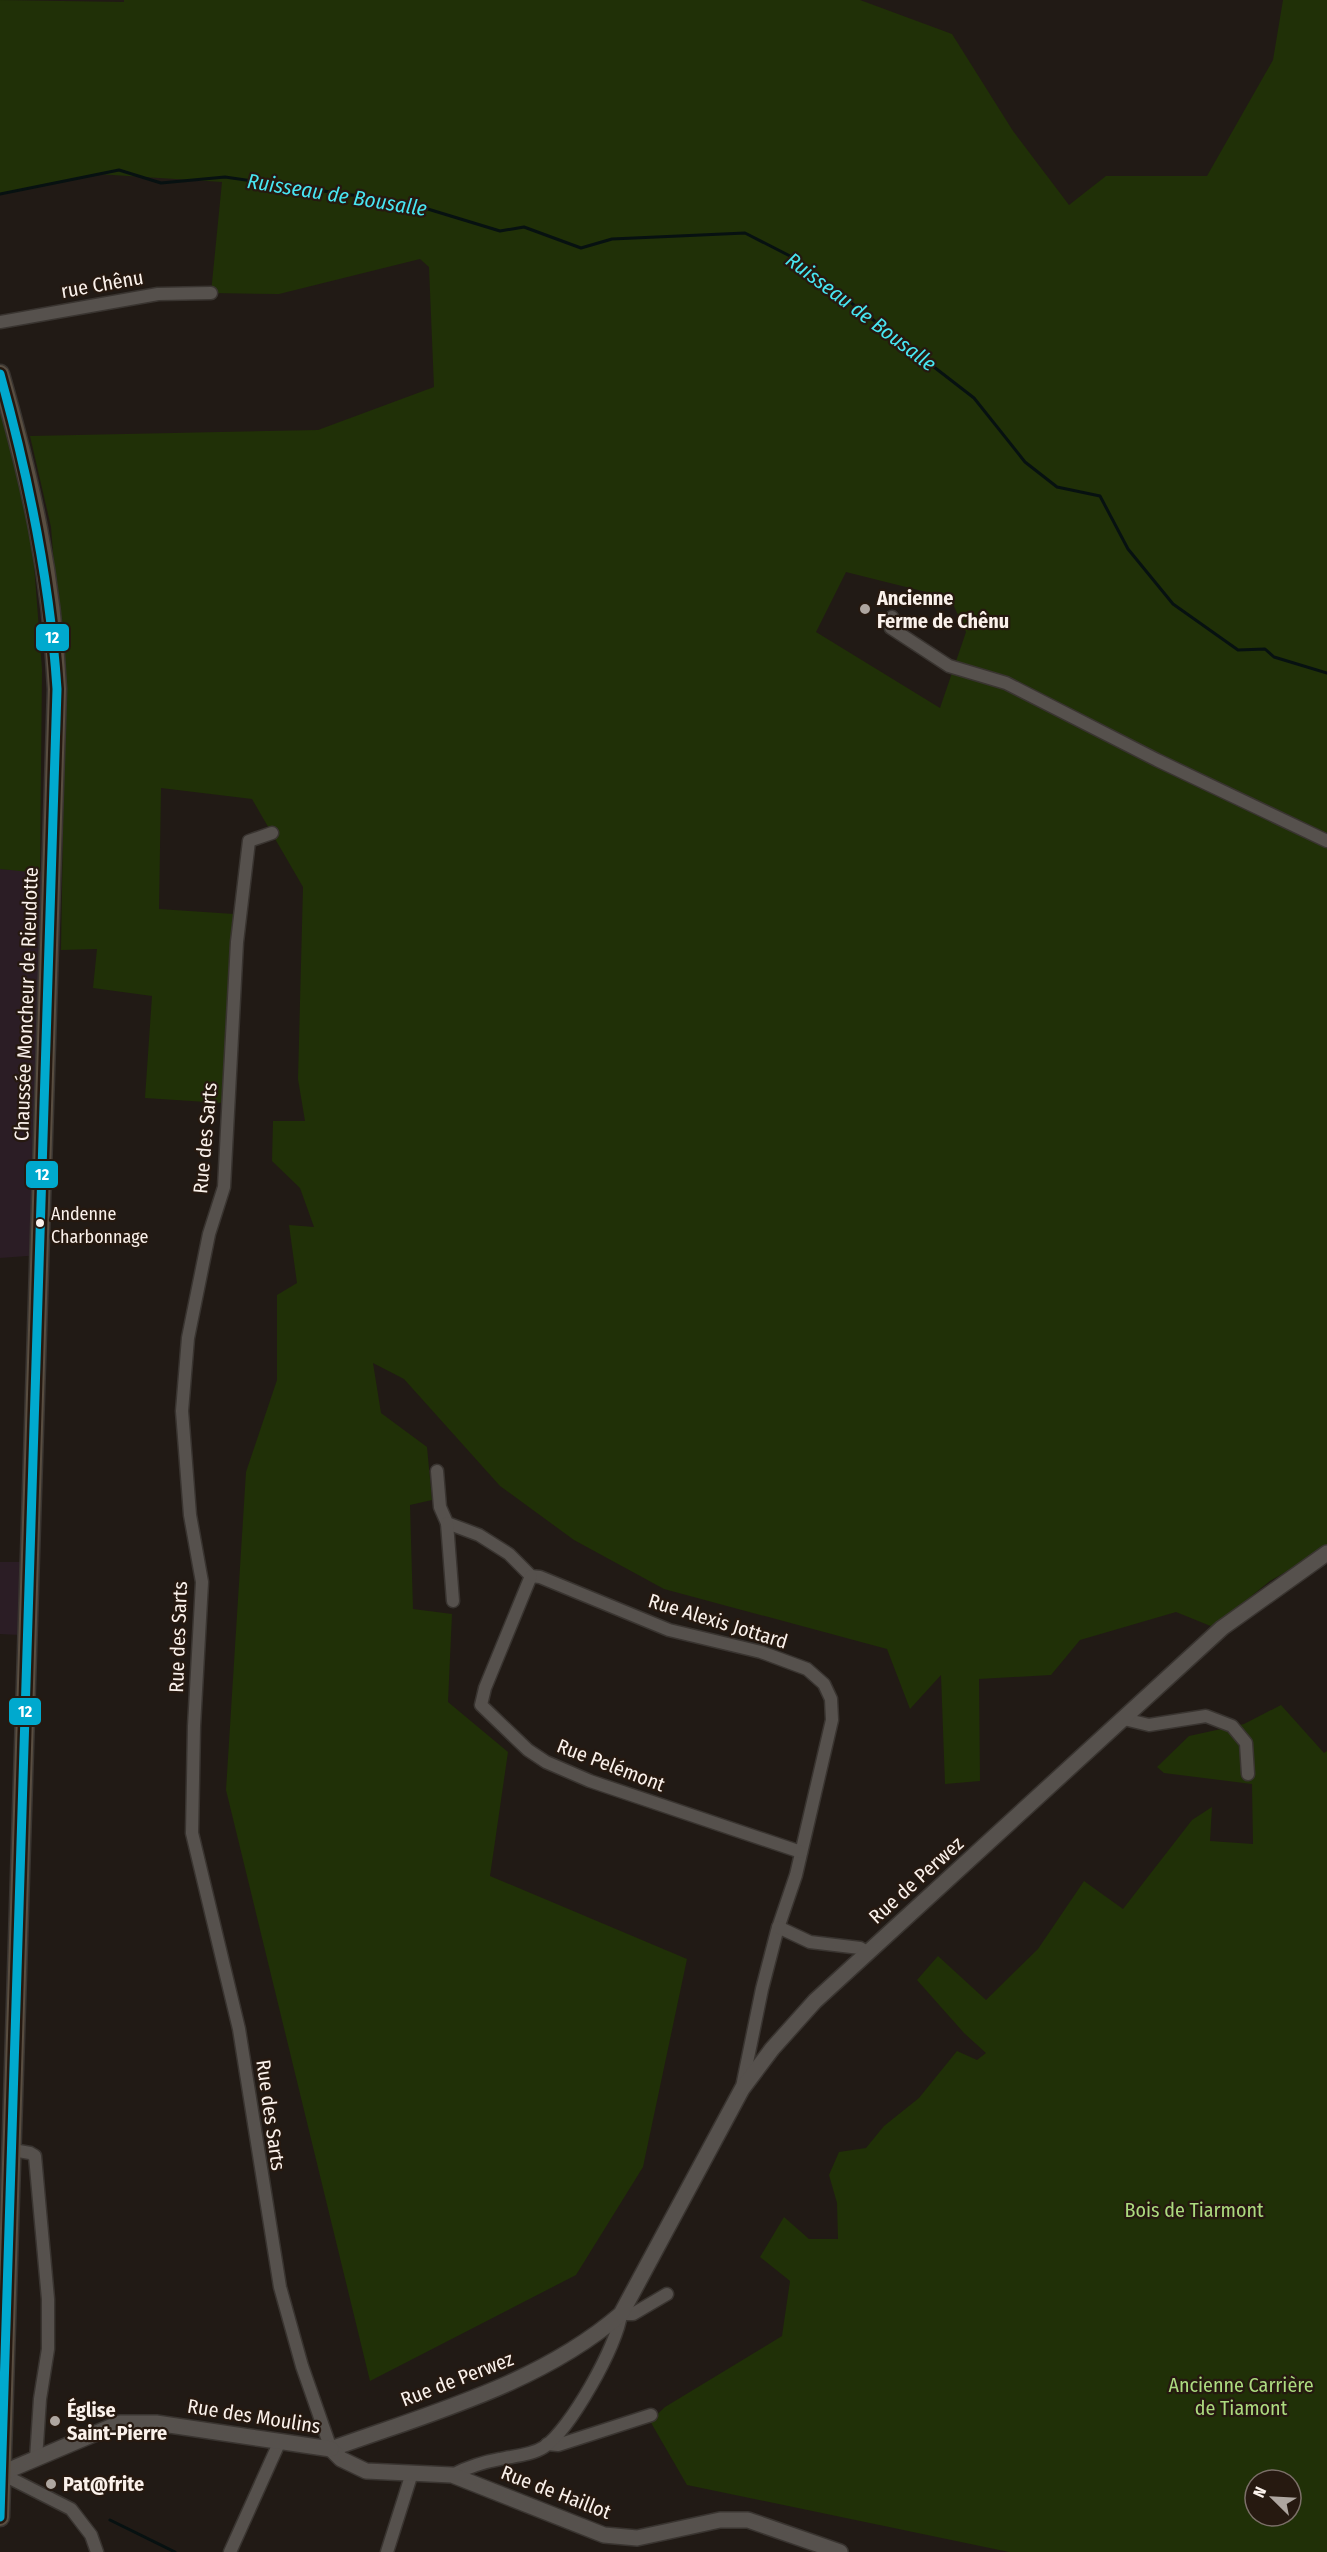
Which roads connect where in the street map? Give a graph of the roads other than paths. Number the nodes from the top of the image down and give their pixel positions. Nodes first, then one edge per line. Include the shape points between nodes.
1 (211, 293) dead end
2 (0, 321) edge
3 (0, 374) edge
4 (891, 617) dead end
5 (272, 833) dead end
6 (1327, 841) edge
7 (437, 1471) dead end
8 (447, 1522) junction
9 (1327, 1553) edge
10 (531, 1576) junction
11 (453, 1601) dead end
12 (1124, 1719) junction
13 (1248, 1774) dead end
14 (801, 1852) junction
15 (778, 1927) junction
16 (867, 1952) junction
17 (742, 2088) junction
18 (9, 2146) edge
19 (667, 2294) dead end
20 (621, 2314) junction
21 (651, 2415) dead end
22 (280, 2441) junction
23 (547, 2444) junction
24 (331, 2450) junction
25 (36, 2459) junction
26 (412, 2472) junction
27 (1, 2473) edge
28 (452, 2475) junction
29 (0, 2517) edge
30 (97, 2552) edge
31 (230, 2552) edge
32 (387, 2552) edge
33 (840, 2552) edge

1 - 2 street, rue Chênu via 158,294
3 - 18 main road, Chaussée Moncheur de Rieudotte via 29,476 47,567 57,689
4 - 6 street via 891,628 949,666 1006,683
5 - 24 street, Rue des Sarts via 249,841 237,942 224,1187 209,1234 188,1338 182,1412 190,1515 202,1582 192,1833 239,2029 280,2287
7 - 8 street via 440,1507
8 - 10 street, Rue Alexis Jottard via 479,1535 509,1554
8 - 11 street
9 - 12 street, Rue de Perwez via 1222,1628
10 - 14 street, Rue Alexis Jottard via 669,1630 761,1652 807,1669 824,1684 831,1700 832,1720
10 - 14 street, Rue Pelémont via 484,1688 481,1705 500,1726 546,1762 590,1781
12 - 13 street via 1149,1725 1206,1716 1232,1726 1246,1743
12 - 16 street, Rue de Perwez
14 - 15 street
15 - 16 street via 810,1942
15 - 17 street
16 - 17 street, Rue de Perwez via 815,2001
17 - 20 street, Rue de Perwez
18 - 25 street via 35,2156 42,2211 48,2349
18 - 27 main road, Chaussée Moncheur de Rieudotte
19 - 20 street, Rue de Perwez via 633,2314
20 - 23 street via 616,2340 591,2385
20 - 24 street, Rue de Perwez via 519,2380
21 - 23 street via 558,2445
22 - 24 street, Rue des Moulins
22 - 25 street, Rue des Moulins via 156,2423 120,2423
22 - 31 street
23 - 28 street via 526,2453 468,2466
24 - 26 street, Rue de Haillot via 366,2471
25 - 27 street, Rue des Moulins
26 - 28 street, Rue de Haillot
26 - 32 street
27 - 29 main road, Chaussée Moncheur de Rieudotte
27 - 30 street via 71,2509 92,2535
28 - 33 street, Rue de Haillot via 604,2535 637,2538 720,2520 748,2520

